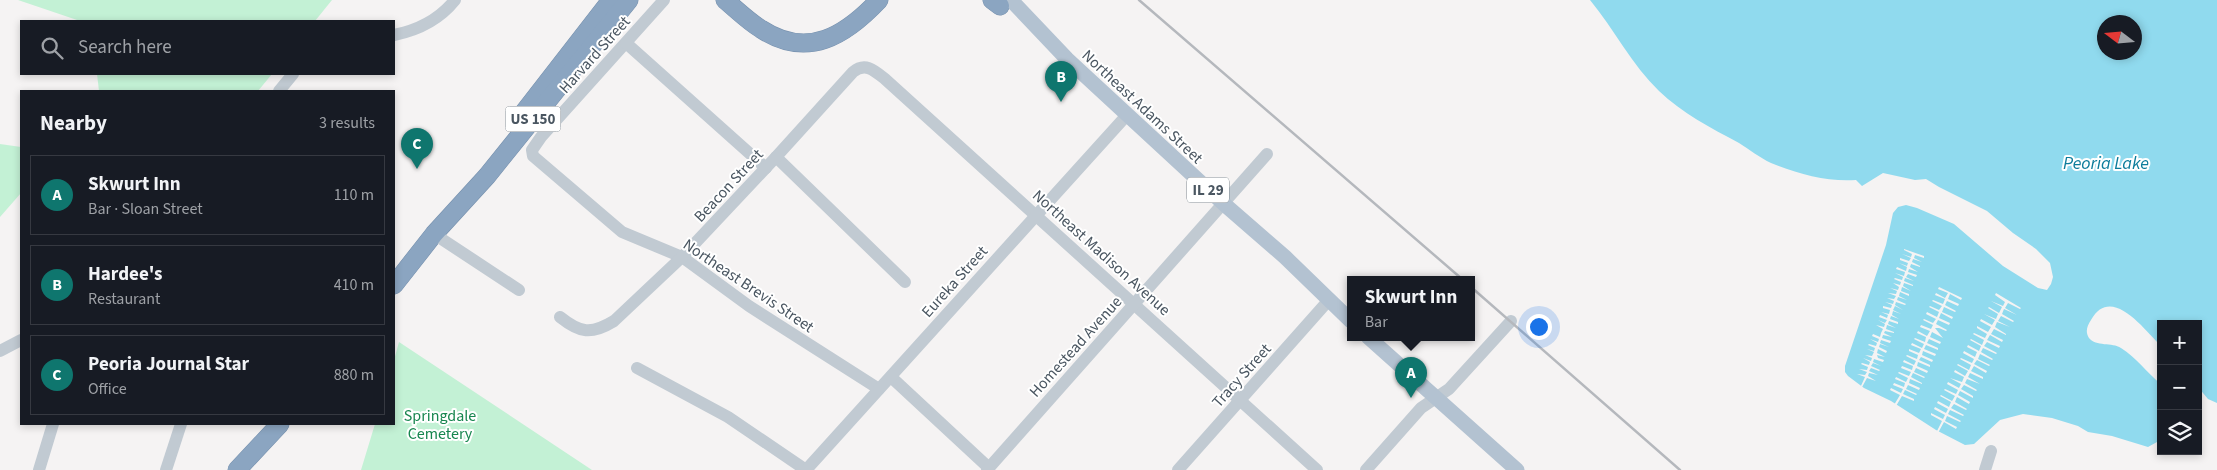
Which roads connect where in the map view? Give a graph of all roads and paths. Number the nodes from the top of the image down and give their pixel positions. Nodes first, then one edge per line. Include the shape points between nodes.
1 (456, 0) edge
2 (630, 0) edge
3 (664, 0) edge
4 (725, 0) edge
5 (737, 0) edge
6 (881, 0) edge
7 (999, 1) edge
8 (609, 8) edge
9 (866, 8) edge
10 (395, 35) edge
11 (626, 43) junction
12 (861, 67) joint
13 (292, 75) edge
14 (280, 90) edge
15 (1127, 115) junction
16 (532, 154) joint
17 (1267, 154) dead end
18 (776, 157) junction
19 (766, 168) junction
20 (1224, 204) junction
21 (1036, 214) junction
22 (434, 234) junction
23 (682, 257) junction
24 (905, 282) dead end
25 (395, 284) edge
26 (519, 290) dead end
27 (1328, 301) junction
28 (1135, 304) junction
29 (560, 317) dead end
30 (1347, 318) edge
31 (1511, 321) dead end
32 (20, 341) edge
33 (1372, 341) edge
34 (0, 351) edge
35 (637, 368) dead end
36 (891, 377) junction
37 (879, 389) junction
38 (1436, 398) junction
39 (1241, 400) junction
40 (53, 425) edge
41 (181, 425) edge
42 (279, 425) edge
43 (1991, 451) dead end
44 (988, 469) edge
45 (39, 470) edge
46 (166, 470) edge
47 (237, 470) edge
48 (806, 470) edge
49 (1178, 470) edge
50 (1317, 470) edge
51 (1366, 470) edge
52 (1517, 470) edge
53 (1985, 470) edge

1 - 10 street via 429,24
2 - 8 highway
3 - 11 street, Harvard Street
4 - 9 highway via 769,34 802,42 836,36 855,24
5 - 9 highway via 767,24 802,34 835,28
6 - 9 highway
7 - 15 main road, Northeast Adams Street / IL 29
8 - 22 highway, US 150 via 478,170
11 - 16 street, Harvard Street via 540,137
11 - 19 street
12 - 18 street, Beacon Street
12 - 21 street, Northeast Madison Avenue via 885,78
13 - 14 street
15 - 20 main road, Northeast Adams Street / IL 29
15 - 21 street, Eureka Street
16 - 23 street, Northeast Brevis Street via 622,232
17 - 20 street, Homestead Avenue
18 - 19 street, Beacon Street
18 - 24 street
19 - 23 street, Beacon Street
20 - 27 main road, Northeast Adams Street / IL 29 via 1285,257
20 - 28 street, Homestead Avenue
21 - 28 street, Northeast Madison Avenue
21 - 36 street, Eureka Street
22 - 25 highway, US 150
22 - 26 street
23 - 29 street, Beacon Street via 614,321 602,328 587,331 573,327
23 - 37 street, Northeast Brevis Street via 749,306
27 - 30 main road, Northeast Adams Street / IL 29
27 - 39 street, Tracy Street
28 - 39 street, Northeast Madison Avenue
28 - 44 street, Homestead Avenue
31 - 38 street via 1449,389
32 - 34 street
33 - 38 main road
35 - 48 street via 721,413
36 - 37 street, Eureka Street
36 - 44 street
37 - 48 street, Eureka Street
38 - 51 street via 1421,408
38 - 52 main road
39 - 49 street, Tracy Street
39 - 50 street, Northeast Madison Avenue
40 - 45 street
41 - 46 street
42 - 47 highway
43 - 53 street

